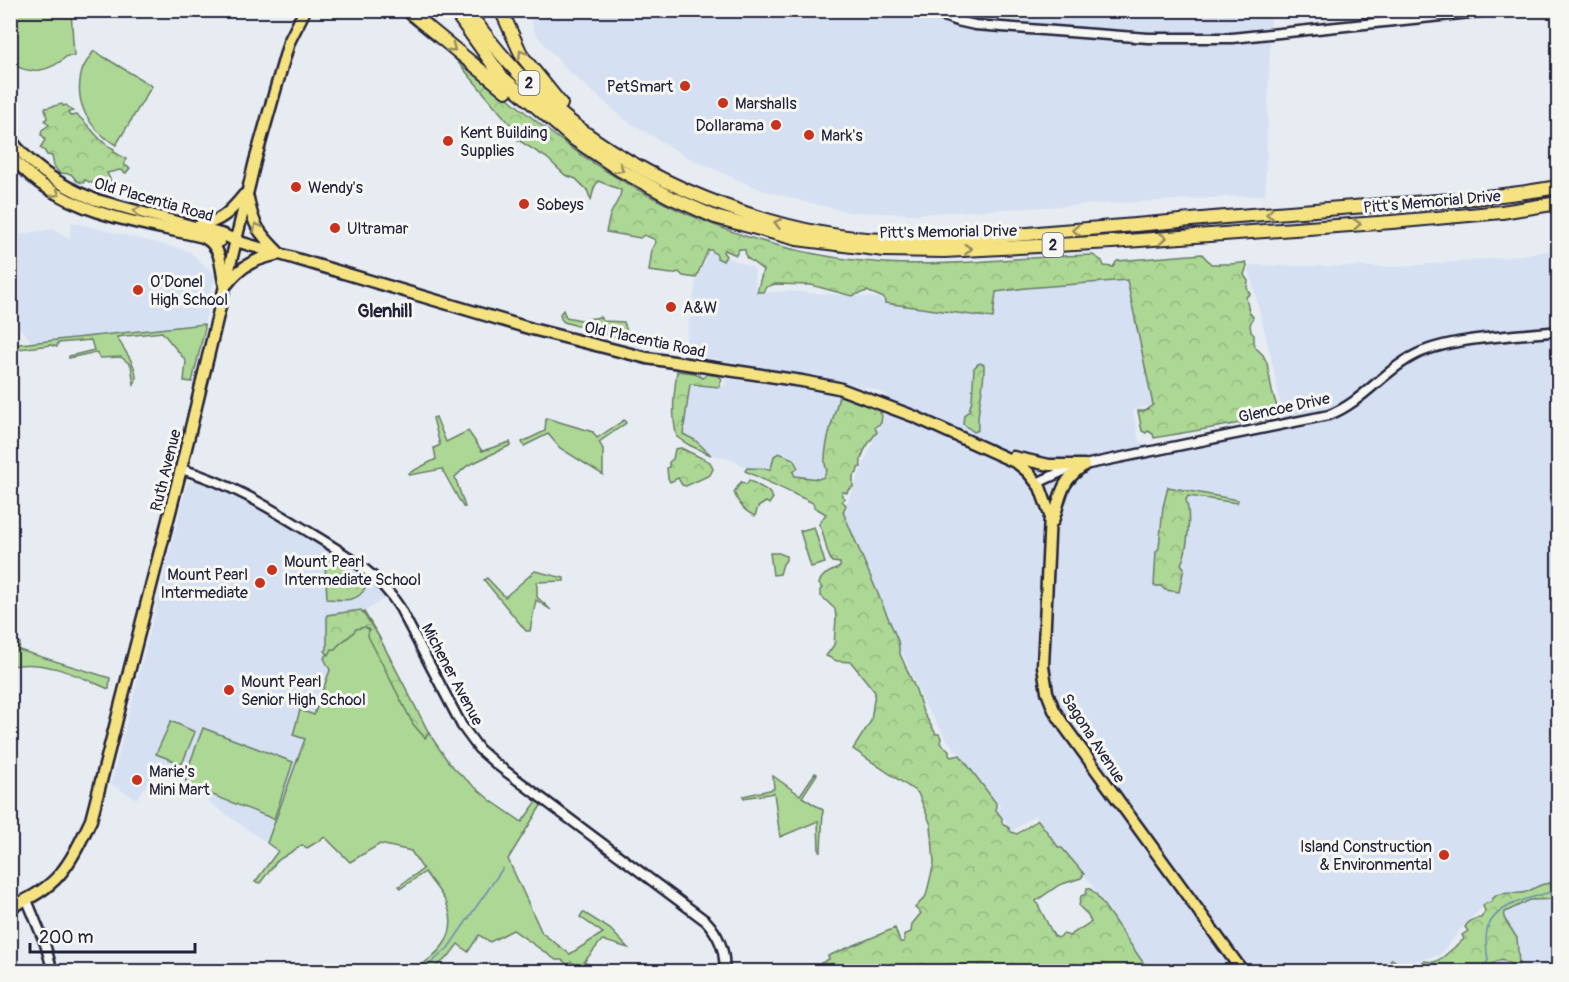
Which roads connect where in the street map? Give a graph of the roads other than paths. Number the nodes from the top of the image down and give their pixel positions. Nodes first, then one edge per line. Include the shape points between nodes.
1 (305, 10) edge
2 (407, 10) edge
3 (454, 10) edge
4 (467, 10) edge
5 (501, 10) edge
6 (927, 10) edge
7 (1499, 10) edge
8 (571, 137) junction
9 (10, 139) edge
10 (602, 145) junction
11 (10, 156) edge
12 (1558, 187) edge
13 (247, 192) junction
14 (1558, 203) edge
15 (196, 231) junction
16 (236, 241) junction
17 (280, 254) junction
18 (225, 287) junction
19 (1558, 331) edge
20 (1002, 455) junction
21 (1084, 465) junction
22 (181, 469) junction
23 (1037, 483) junction
24 (1050, 527) junction
25 (27, 900) junction
26 (10, 907) edge
27 (53, 972) edge
28 (724, 972) edge
29 (1243, 972) edge

1 - 13 main road, Ruth Avenue via 289,42
2 -> 8 highway via 529,109
3 - 8 highway, Pitt's Memorial Drive / 2 via 502,78
4 - 10 highway, Pitt's Memorial Drive / 2 via 509,64
10 -> 5 highway via 560,103 522,56
6 - 7 street via 975,24 1148,38 1232,38
8 -> 14 highway, Pitt's Memorial Drive / 2 via 620,170 715,217 797,239 884,250 1155,239 1403,221
15 -> 9 main road, Old Placentia Road via 75,192 45,174
12 -> 10 highway, Pitt's Memorial Drive / 2 via 1451,200 1026,234 882,240 802,229 750,215 686,190
11 -> 15 main road, Old Placentia Road via 40,183 77,204 116,218
13 - 15 main road via 232,210
13 - 16 main road, Ruth Avenue
17 -> 13 main road via 257,229
15 - 16 main road, Old Placentia Road
15 - 18 main road via 218,252
16 - 17 main road, Old Placentia Road
16 - 18 main road, Ruth Avenue
17 - 18 main road via 249,264
17 - 20 main road, Old Placentia Road via 532,329 647,358 838,388
18 - 22 main road, Ruth Avenue
19 - 21 street, Glencoe Drive via 1447,344 1410,358 1347,407 1329,415
20 - 21 main road via 1049,465
20 - 23 main road, Old Placentia Road via 1021,466
21 - 23 street, Glencoe Drive
21 - 24 main road via 1063,486
22 - 25 main road, Ruth Avenue via 91,820 64,872
22 - 28 street, Michener Avenue via 255,498 370,573 400,608 474,743 496,764 706,921 720,942
23 - 24 main road, Sagona Avenue via 1048,504
24 - 29 main road, Sagona Avenue via 1043,666 1054,710
25 - 26 main road, Ruth Avenue
25 - 27 street

